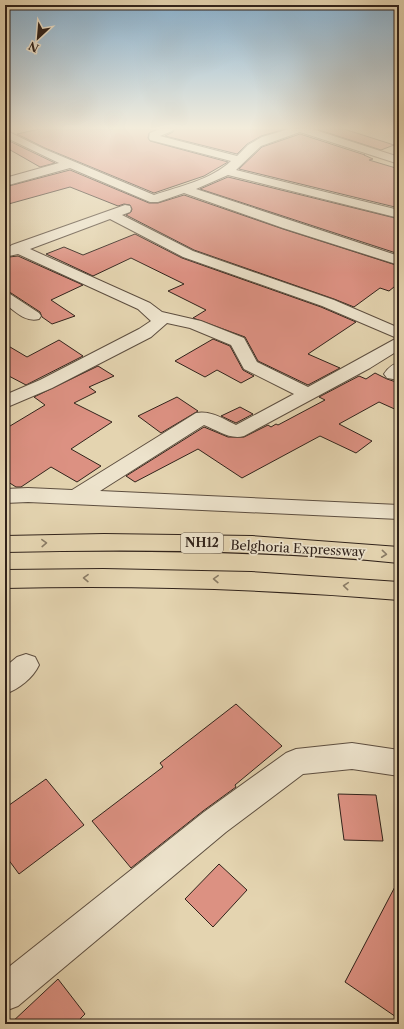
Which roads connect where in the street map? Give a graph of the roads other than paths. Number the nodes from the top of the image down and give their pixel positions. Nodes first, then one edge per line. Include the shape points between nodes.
1 (23, 177) edge
2 (101, 177) edge
3 (212, 177) edge
4 (251, 177) edge
5 (5, 182) edge
6 (184, 189) junction
7 (154, 199) junction
8 (398, 213) edge
9 (111, 214) junction
10 (11, 251) edge
11 (399, 261) edge
12 (5, 297) edge
13 (33, 316) dead end
14 (157, 316) junction
15 (399, 334) edge
16 (399, 343) edge
17 (399, 368) edge
18 (399, 375) edge
19 (308, 394) junction
20 (5, 402) edge
21 (5, 496) edge
22 (76, 497) junction
23 (399, 512) edge
24 (5, 544) edge
25 (399, 555) edge
26 (5, 579) edge
27 (399, 591) edge
28 (26, 664) dead end
29 (5, 683) edge
30 (399, 763) edge
31 (5, 993) edge

1 - 5 street
2 - 7 street
3 - 6 street
4 - 8 street
6 - 7 street
6 - 11 street
7 - 9 street
9 - 10 street
9 - 15 street via 188,254 328,303
10 - 14 street via 144,306
12 - 13 street
14 - 19 street via 195,324 238,342 250,365
14 - 20 street via 160,322 145,333
16 - 19 street
17 - 18 street via 393,374
19 - 22 street via 237,432 203,417
21 - 22 street
22 - 23 street
24 -> 25 highway, Belghoria Expressway / NH12 via 209,543
27 -> 26 highway via 214,579
28 - 29 street
30 - 31 street via 352,756 296,762 215,822

